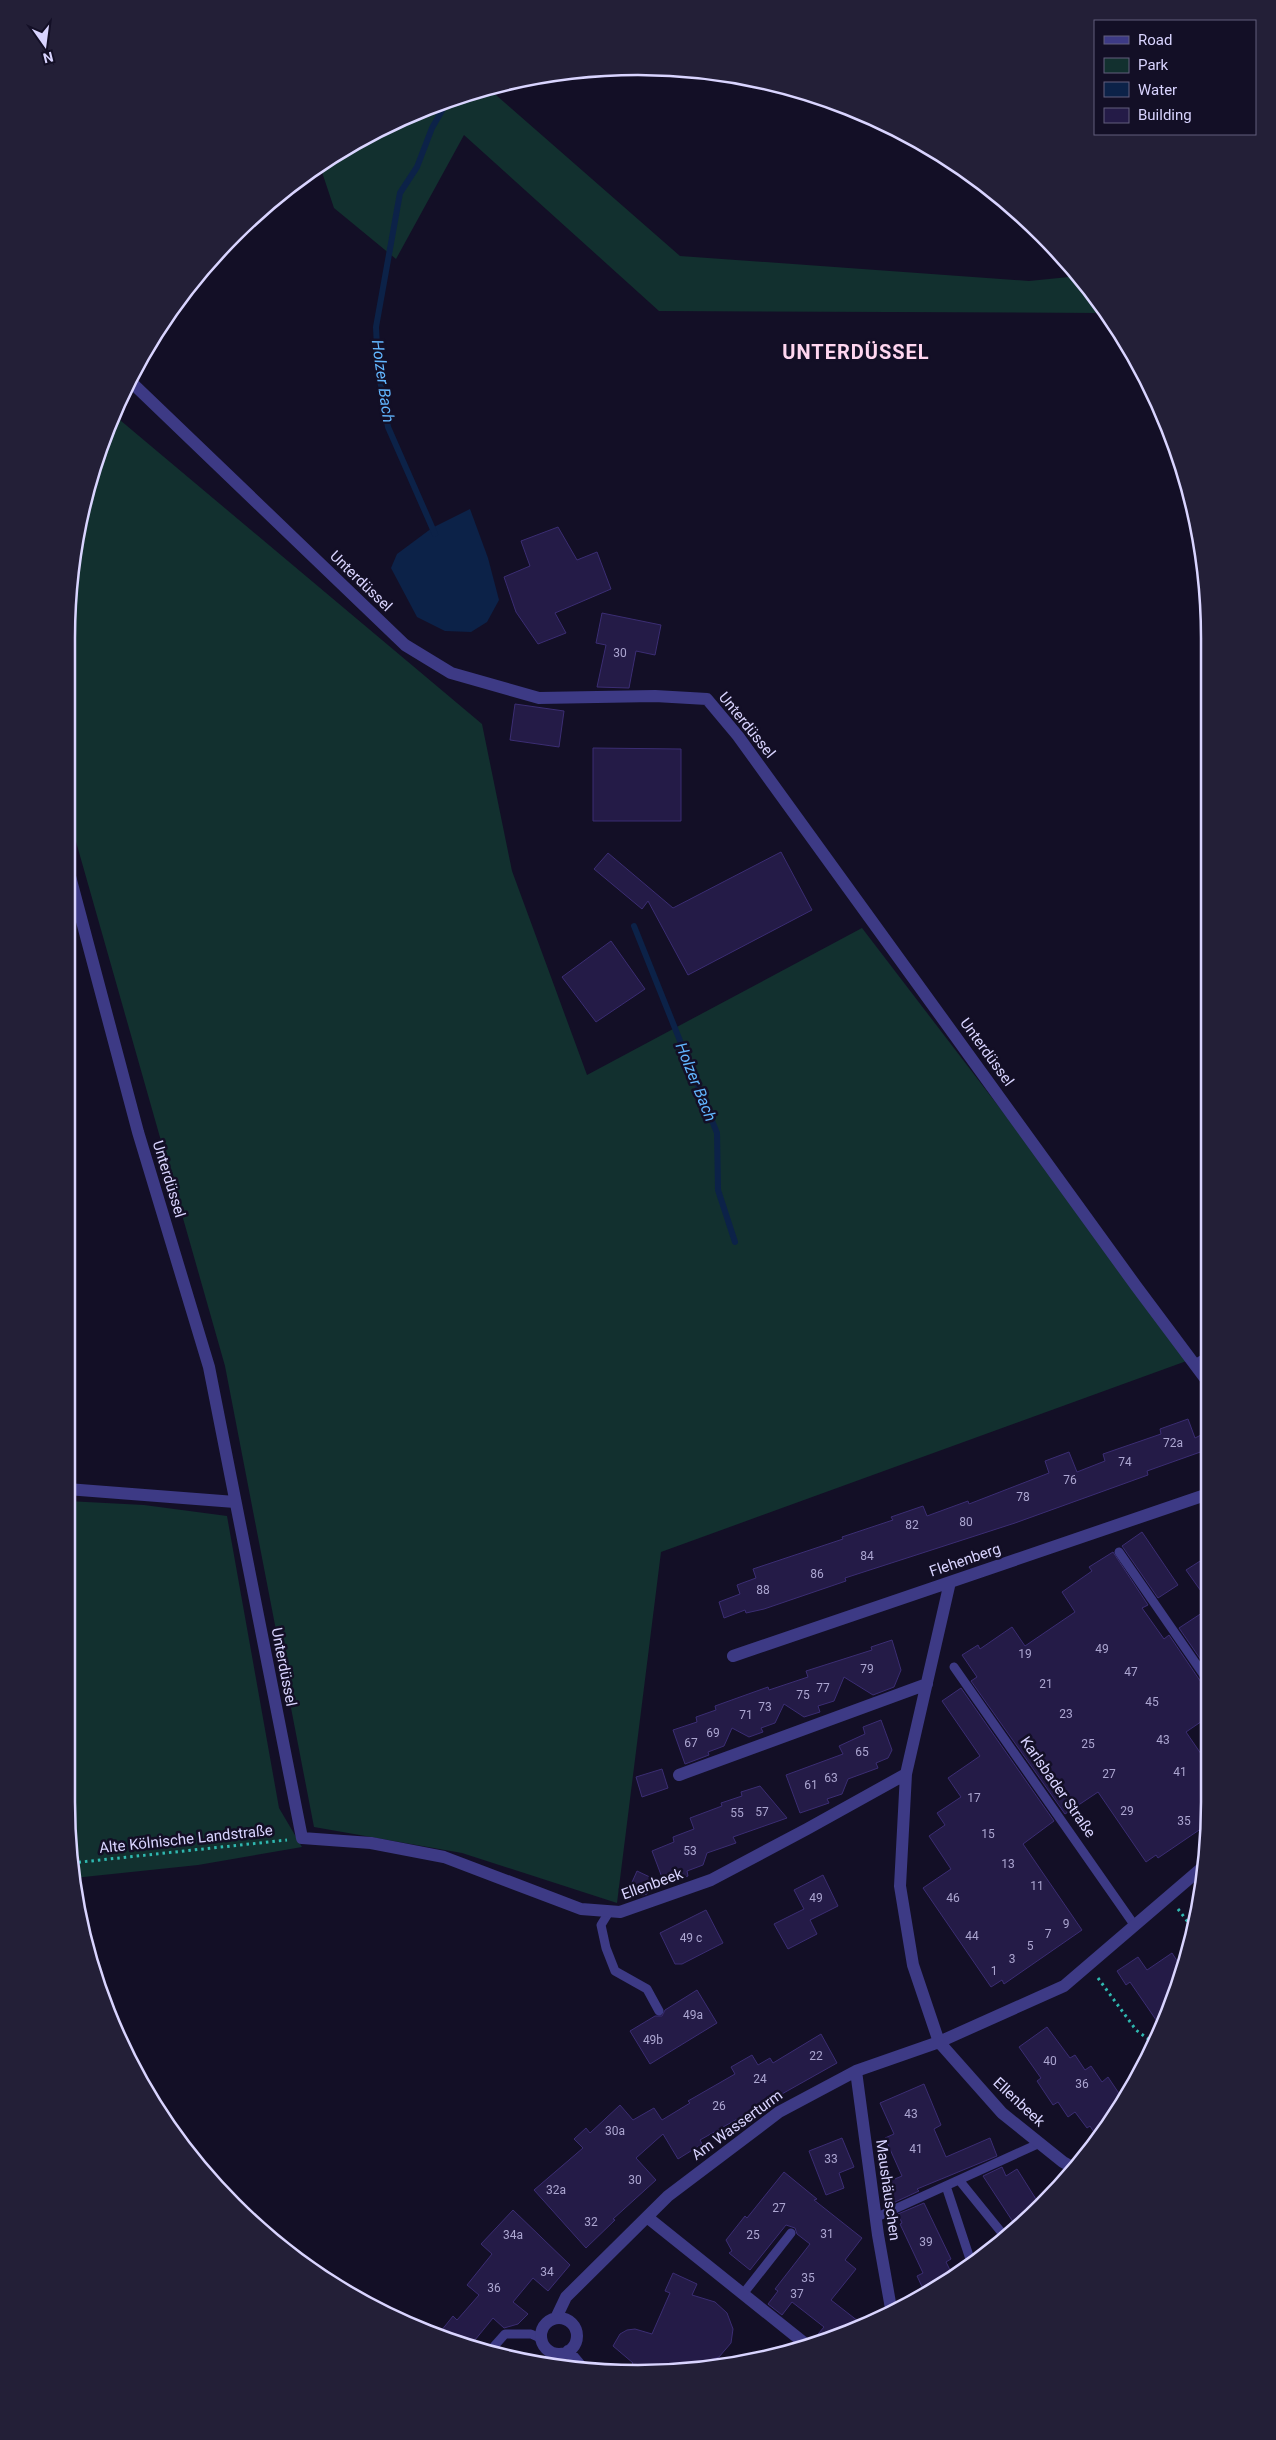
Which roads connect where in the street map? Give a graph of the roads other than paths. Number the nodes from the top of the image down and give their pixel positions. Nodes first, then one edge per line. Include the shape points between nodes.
1 (135, 386) edge
2 (75, 895) edge
3 (1201, 1361) edge
4 (1195, 1364) junction
5 (1201, 1372) edge
6 (75, 1490) edge
7 (1201, 1496) edge
8 (235, 1502) junction
9 (1119, 1552) dead end
10 (950, 1582) junction
11 (733, 1656) dead end
12 (954, 1667) dead end
13 (1201, 1671) edge
14 (927, 1684) junction
15 (906, 1774) junction
16 (679, 1775) dead end
17 (302, 1838) joint
18 (1196, 1873) edge
19 (609, 1912) junction
20 (1135, 1926) junction
21 (659, 2011) dead end
22 (939, 2042) junction
23 (856, 2070) junction
24 (1040, 2143) junction
25 (1069, 2164) edge
26 (959, 2180) junction
27 (946, 2186) junction
28 (647, 2217) junction
29 (875, 2218) junction
30 (1001, 2232) edge
31 (790, 2233) dead end
32 (970, 2257) edge
33 (743, 2294) junction
34 (890, 2305) edge
35 (556, 2318) junction
36 (542, 2339) junction
37 (801, 2341) edge
38 (494, 2346) edge
39 (568, 2351) junction
40 (577, 2361) edge

1 - 4 street, Unterdüssel via 404,645 451,673 539,698 656,696 707,700 738,736
2 - 8 street, Unterdüssel via 138,1132 210,1367
3 - 4 lane
4 - 5 street
6 - 8 street
7 - 10 street, Flehenberg
8 - 17 street, Unterdüssel
9 - 13 lane
10 - 11 street, Flehenberg
10 - 14 street, Ellenbeek
12 - 20 lane, Karlsbader Straße
14 - 15 street, Ellenbeek
14 - 16 street
15 - 19 street, Ellenbeek via 711,1880 620,1912
15 - 22 street, Ellenbeek via 900,1886 913,1966
17 - 19 street, Ellenbeek via 371,1843 444,1857 582,1909
18 - 20 street
19 - 21 lane via 601,1925 615,1971 647,1989
20 - 22 street via 1064,1986
22 - 23 street, Am Wasserturm
22 - 24 street, Ellenbeek via 1002,2113
23 - 28 street, Am Wasserturm via 779,2112 668,2196
23 - 29 street, Maushäuschen
24 - 25 street, Ellenbeek
24 - 26 lane, Ellenbeek
26 - 27 lane, Ellenbeek
26 - 30 lane
27 - 29 lane, Ellenbeek
27 - 32 lane
28 - 33 street
28 - 35 street, Am Wasserturm via 566,2297
29 - 34 street, Maushäuschen
31 - 33 lane
33 - 37 street
35 - 36 street via 544,2325
35 - 39 street via 570,2321 578,2333 574,2347
36 - 38 lane via 531,2334 506,2334
36 - 39 street via 548,2352 562,2355
39 - 40 street

